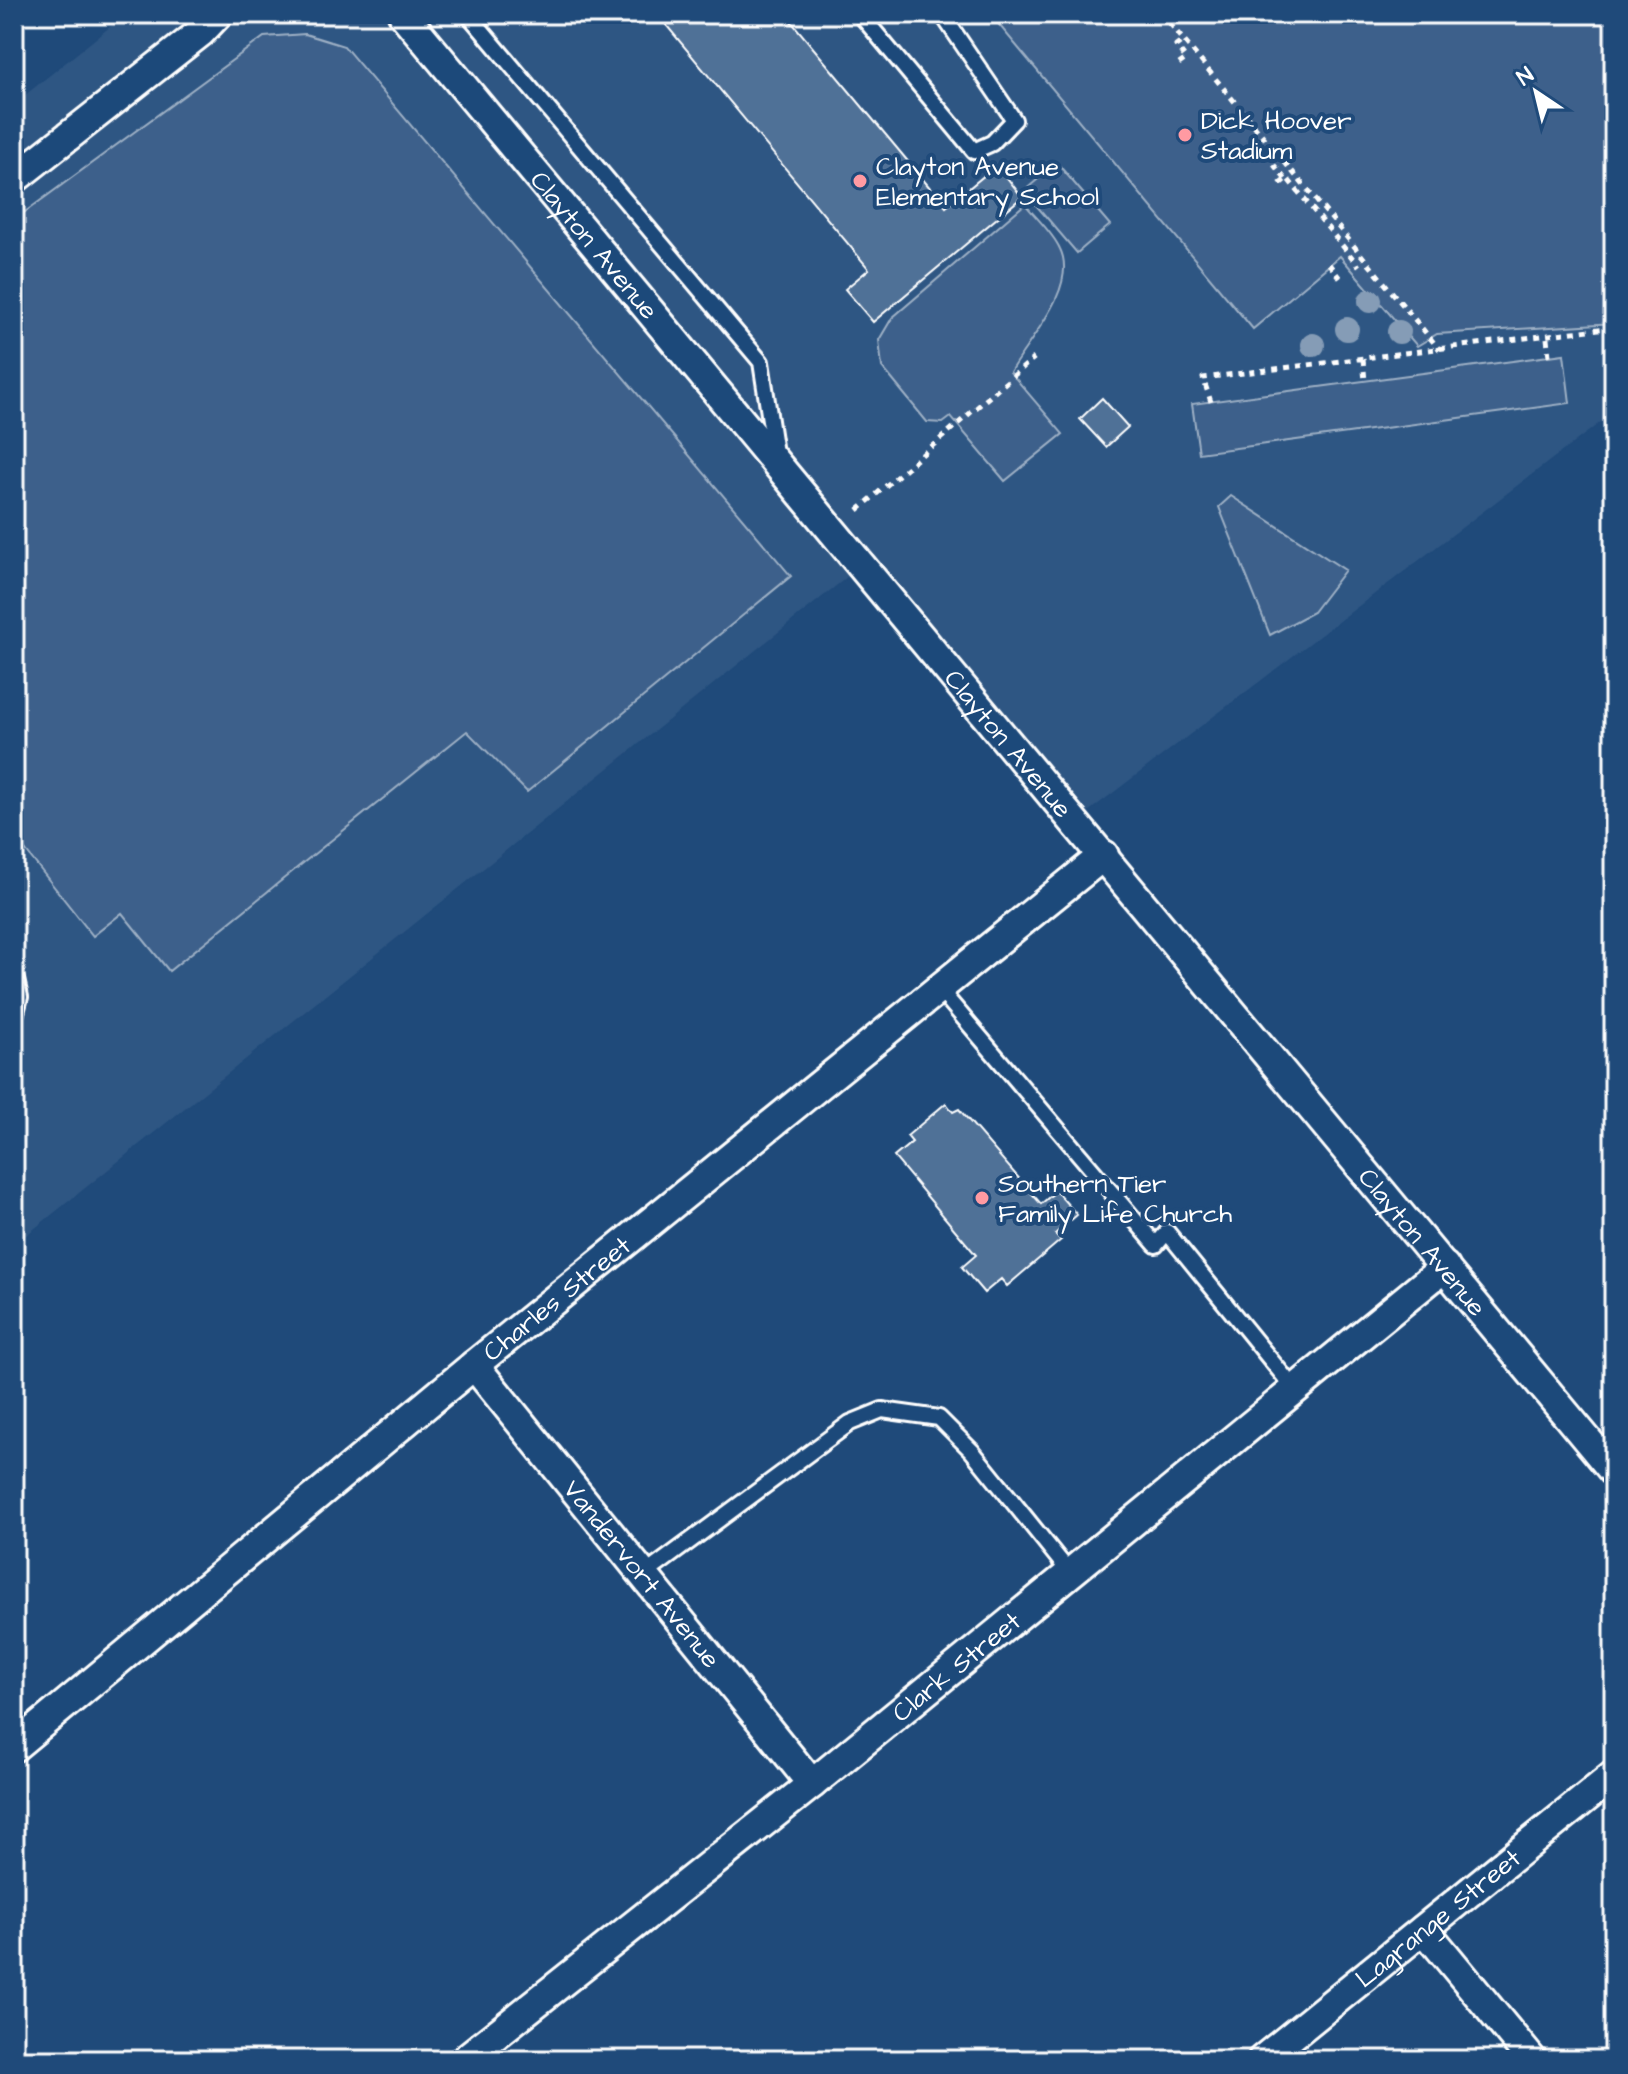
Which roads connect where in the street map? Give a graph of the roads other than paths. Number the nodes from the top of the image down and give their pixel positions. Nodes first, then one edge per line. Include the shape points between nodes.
1 (218, 14) edge
2 (403, 14) edge
3 (468, 14) edge
4 (860, 14) edge
5 (942, 14) edge
6 (14, 179) edge
7 (776, 461) junction
8 (1104, 855) junction
9 (14, 971) edge
10 (940, 990) junction
11 (14, 1020) edge
12 (1445, 1267) junction
13 (474, 1365) junction
14 (1296, 1391) junction
15 (1614, 1472) edge
16 (1070, 1573) junction
17 (644, 1575) junction
18 (14, 1747) edge
19 (1614, 1775) edge
20 (812, 1784) junction
21 (1424, 1929) junction
22 (464, 2060) edge
23 (1262, 2060) edge
24 (1532, 2060) edge

1 - 6 street
2 - 7 street, Clayton Avenue
3 - 7 lane via 761,362
4 - 5 lane via 974,151 992,143 1014,120
7 - 8 street, Clayton Avenue
8 - 10 street, Charles Street
8 - 12 street, Clayton Avenue
9 - 11 lane via 20,997
10 - 13 street, Charles Street
10 - 14 lane via 1156,1245 1167,1232
12 - 14 street, Clark Street
12 - 15 street, Clayton Avenue
13 - 17 street, Vandervort Avenue
13 - 18 street, Charles Street
14 - 16 street, Clark Street
16 - 17 lane via 939,1418 882,1410 850,1423
16 - 20 street, Clark Street
17 - 20 street, Vandervort Avenue
19 - 21 street, Lagrange Street
20 - 22 street, Clark Street
21 - 23 street, Lagrange Street
21 - 24 street

